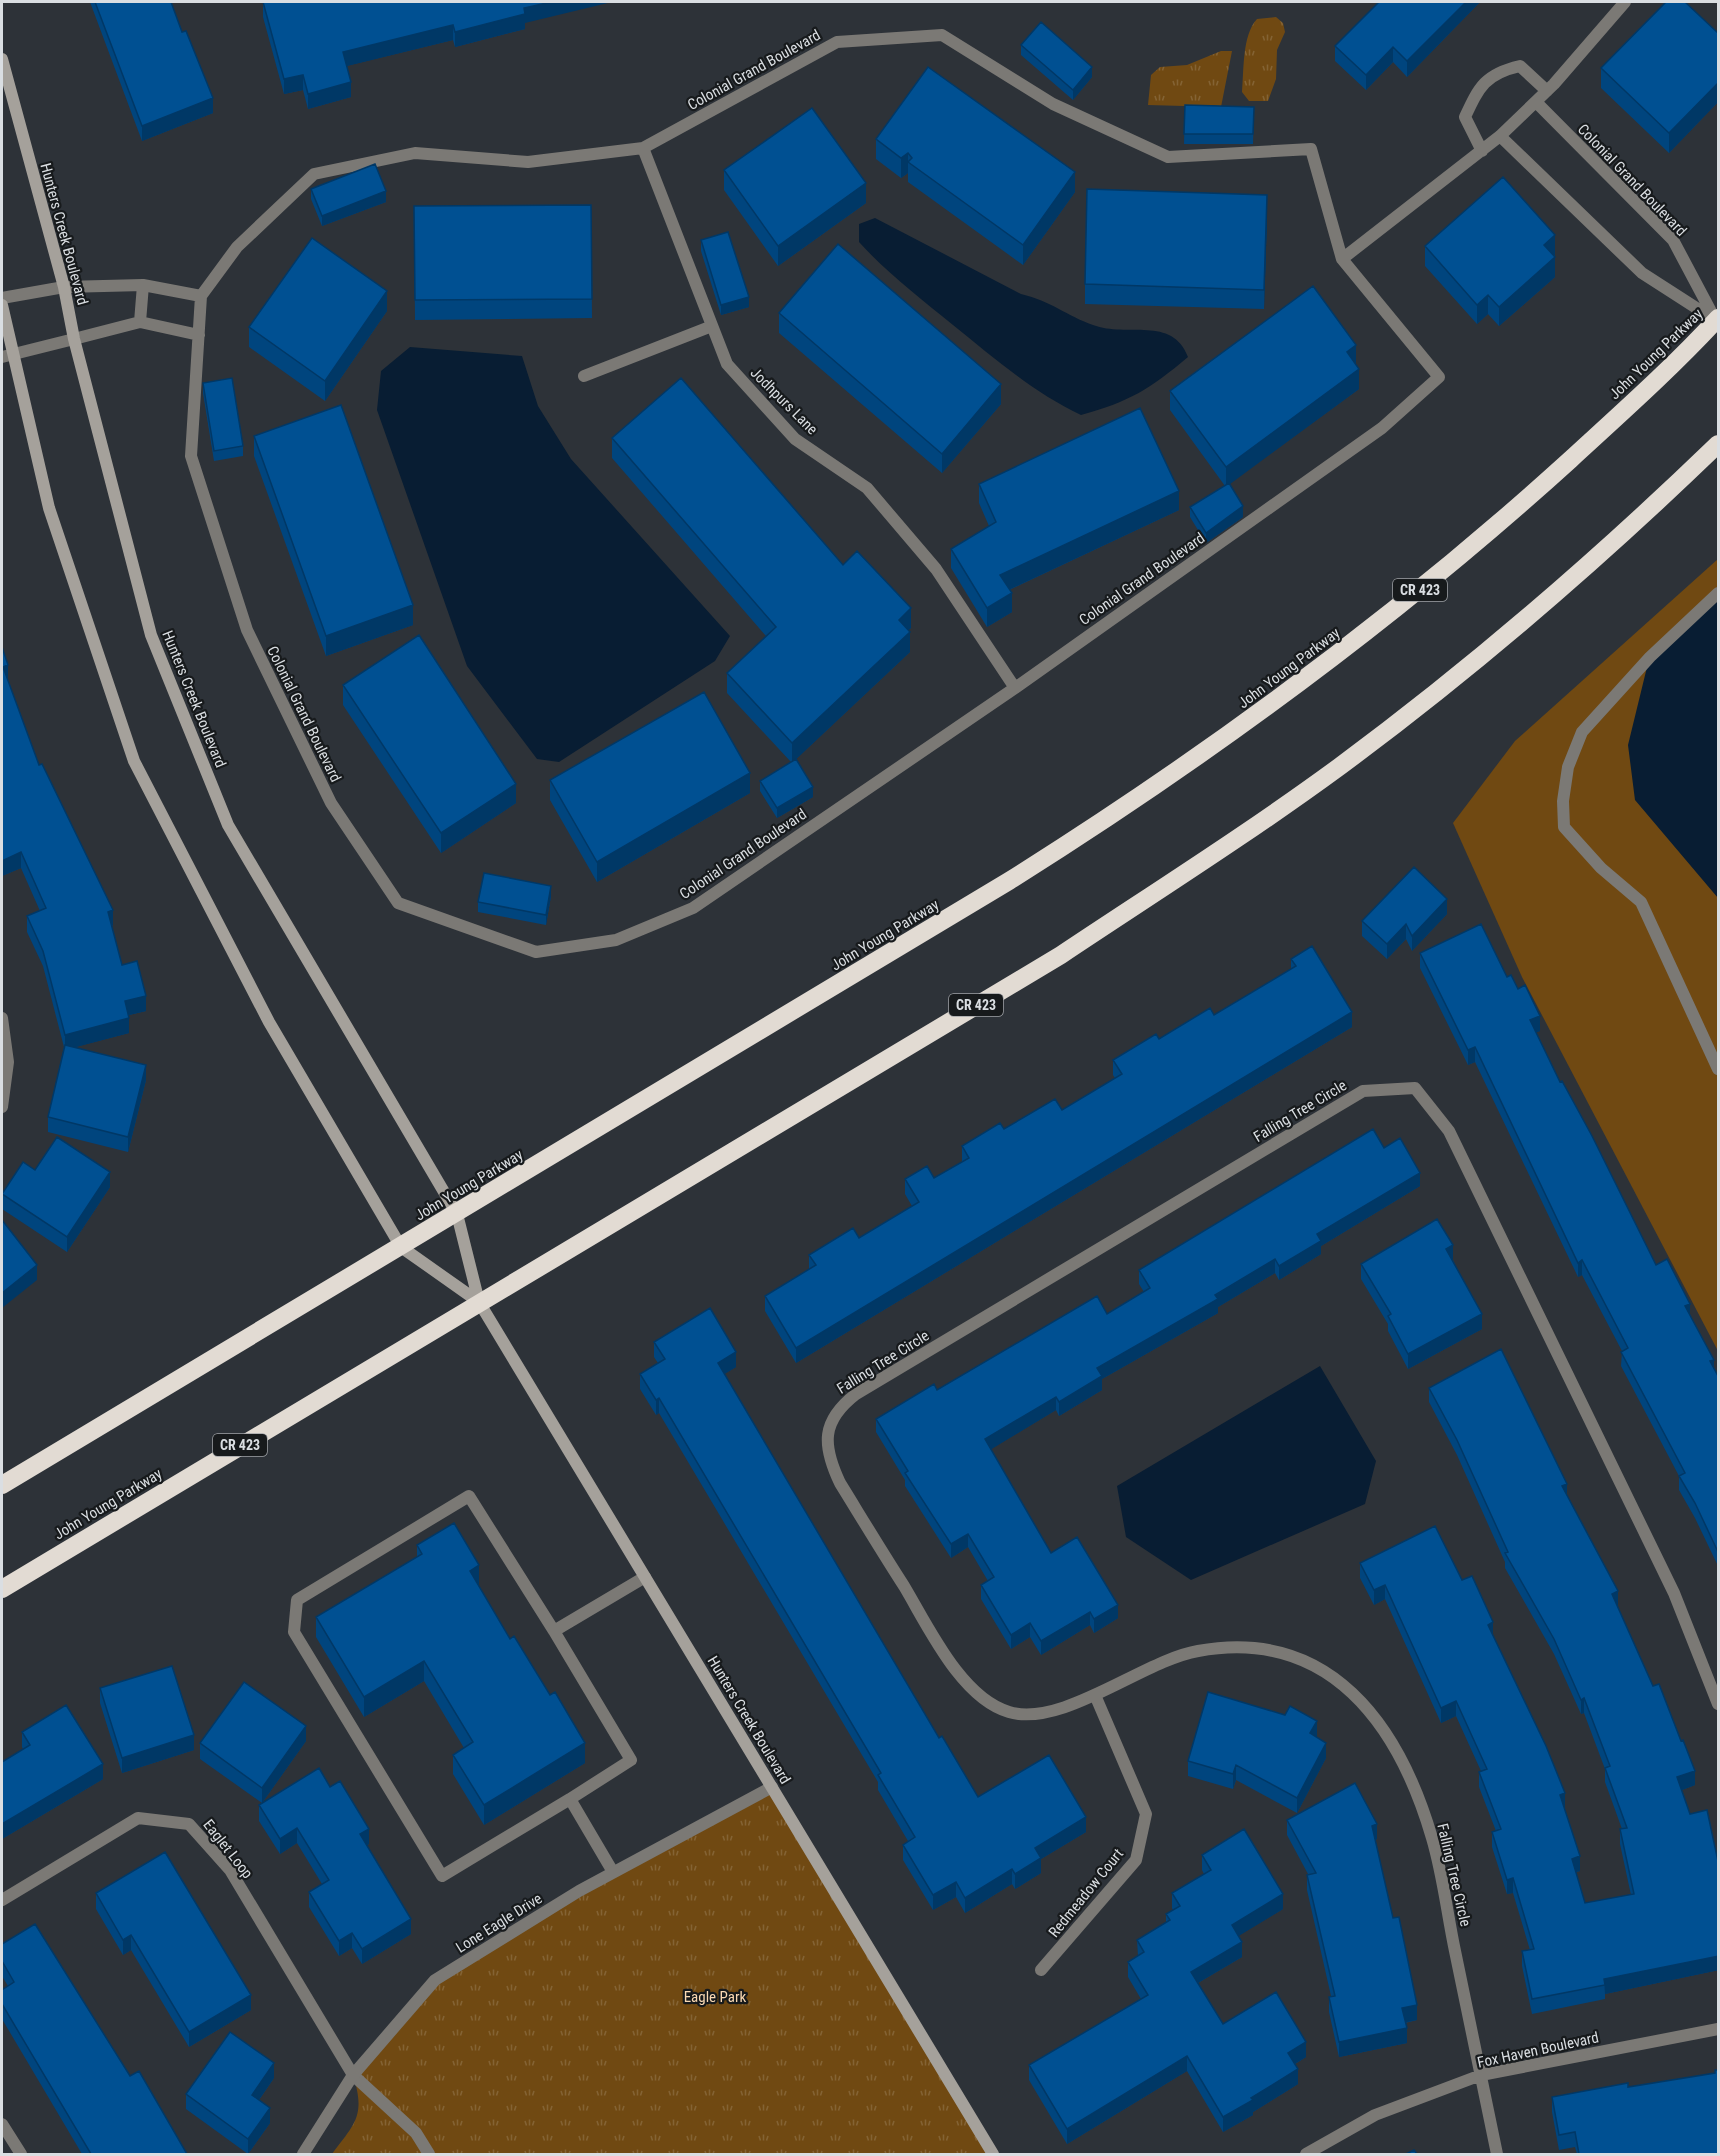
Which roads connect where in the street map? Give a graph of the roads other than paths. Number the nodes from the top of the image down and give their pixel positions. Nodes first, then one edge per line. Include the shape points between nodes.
1 (1624, 2) edge
2 (2, 59) edge
3 (1547, 91) junction
4 (1536, 102) junction
5 (1500, 136) junction
6 (643, 148) junction
7 (1482, 151) junction
8 (1342, 259) junction
9 (143, 285) junction
10 (63, 287) junction
11 (201, 297) junction
12 (2, 298) edge
13 (2, 305) edge
14 (1718, 321) edge
15 (140, 322) junction
16 (712, 326) junction
17 (199, 335) junction
18 (74, 339) junction
19 (7, 356) edge
20 (584, 376) dead end
21 (1719, 444) edge
22 (1719, 594) edge
23 (1015, 688) junction
24 (2, 1018) edge
25 (1719, 1069) edge
26 (2, 1107) edge
27 (457, 1214) junction
28 (401, 1247) junction
29 (479, 1302) junction
30 (2, 1485) edge
31 (645, 1577) junction
32 (2, 1589) edge
33 (554, 1631) junction
34 (1095, 1695) junction
35 (1719, 1704) edge
36 (771, 1787) junction
37 (570, 1799) junction
38 (613, 1872) junction
39 (2, 1900) edge
40 (1041, 1970) dead end
41 (1719, 2029) edge
42 (353, 2074) junction
43 (1481, 2075) junction
44 (2, 2124) edge
45 (21, 2154) edge
46 (303, 2154) edge
47 (429, 2154) edge
48 (993, 2154) edge
49 (1306, 2154) edge
50 (1497, 2154) edge

1 - 3 street
2 - 10 street, Hunters Creek Boulevard
3 - 4 street
3 - 7 street via 1520,66 1500,70 1480,86 1464,117
4 - 5 street
4 - 14 street, Colonial Grand Boulevard via 1673,240
5 - 7 street
5 - 14 street via 1642,273
6 - 8 street, Colonial Grand Boulevard via 837,42 942,35 1053,104 1168,157 1311,149
6 - 11 street, Colonial Grand Boulevard via 528,162 415,153 314,174 237,247
6 - 16 street, Jodhpurs Lane
7 - 8 street
8 - 23 street, Colonial Grand Boulevard via 1440,376 1382,428
9 - 10 street
9 - 11 street
9 - 15 street
10 - 12 street
10 - 18 street, Hunters Creek Boulevard
11 - 17 street, Colonial Grand Boulevard
13 - 19 street, Hunters Creek Boulevard
14 - 27 highway, John Young Parkway / CR 423 via 1483,539 1224,740 1009,882
15 - 17 street
15 - 18 street
16 - 20 street
16 - 23 street, Jodhpurs Lane via 727,364 795,439 867,488 936,569
17 - 23 street, Colonial Grand Boulevard via 191,456 247,630 331,804 398,903 536,952 616,940 693,908
18 - 19 street
18 - 27 street, Hunters Creek Boulevard via 151,635 228,825
19 - 28 street, Hunters Creek Boulevard via 49,508 134,761 269,1022
21 - 29 highway, John Young Parkway / CR 423 via 1539,610 1339,767 1050,961
22 - 25 street via 1650,657 1582,732 1568,767 1563,801 1564,826 1602,868 1641,902
24 - 26 street via 8,1062
27 - 28 highway, John Young Parkway / CR 423
27 - 29 street, Hunters Creek Boulevard
28 - 29 street, Hunters Creek Boulevard
28 - 30 highway, John Young Parkway / CR 423
29 - 31 street, Hunters Creek Boulevard
29 - 32 highway, John Young Parkway / CR 423
31 - 33 street
31 - 36 street, Hunters Creek Boulevard
33 - 37 street via 631,1760
33 - 37 street via 469,1496 297,1600 294,1632 442,1876
34 - 35 street, Falling Tree Circle via 1041,1712 1010,1712 981,1697 963,1679 840,1483 827,1455 833,1417 856,1394 1363,1090 1415,1088 1449,1131 1674,1593
34 - 40 street, Redmeadow Court via 1146,1814 1136,1860
34 - 43 street, Falling Tree Circle via 1172,1657 1227,1647 1278,1651 1299,1658 1321,1669 1359,1698 1375,1717 1406,1770 1430,1830
36 - 38 street, Lone Eagle Drive
36 - 48 street, Hunters Creek Boulevard
37 - 38 street
38 - 42 street, Lone Eagle Drive via 435,1980
39 - 42 street, Eaglet Loop via 138,1818 189,1824 230,1870
41 - 43 street, Fox Haven Boulevard
42 - 46 street, Lone Eagle Drive
42 - 47 street, Eaglet Loop via 416,2133
43 - 49 street, Fox Haven Boulevard via 1375,2115
43 - 50 street, Falling Tree Circle
44 - 45 street

